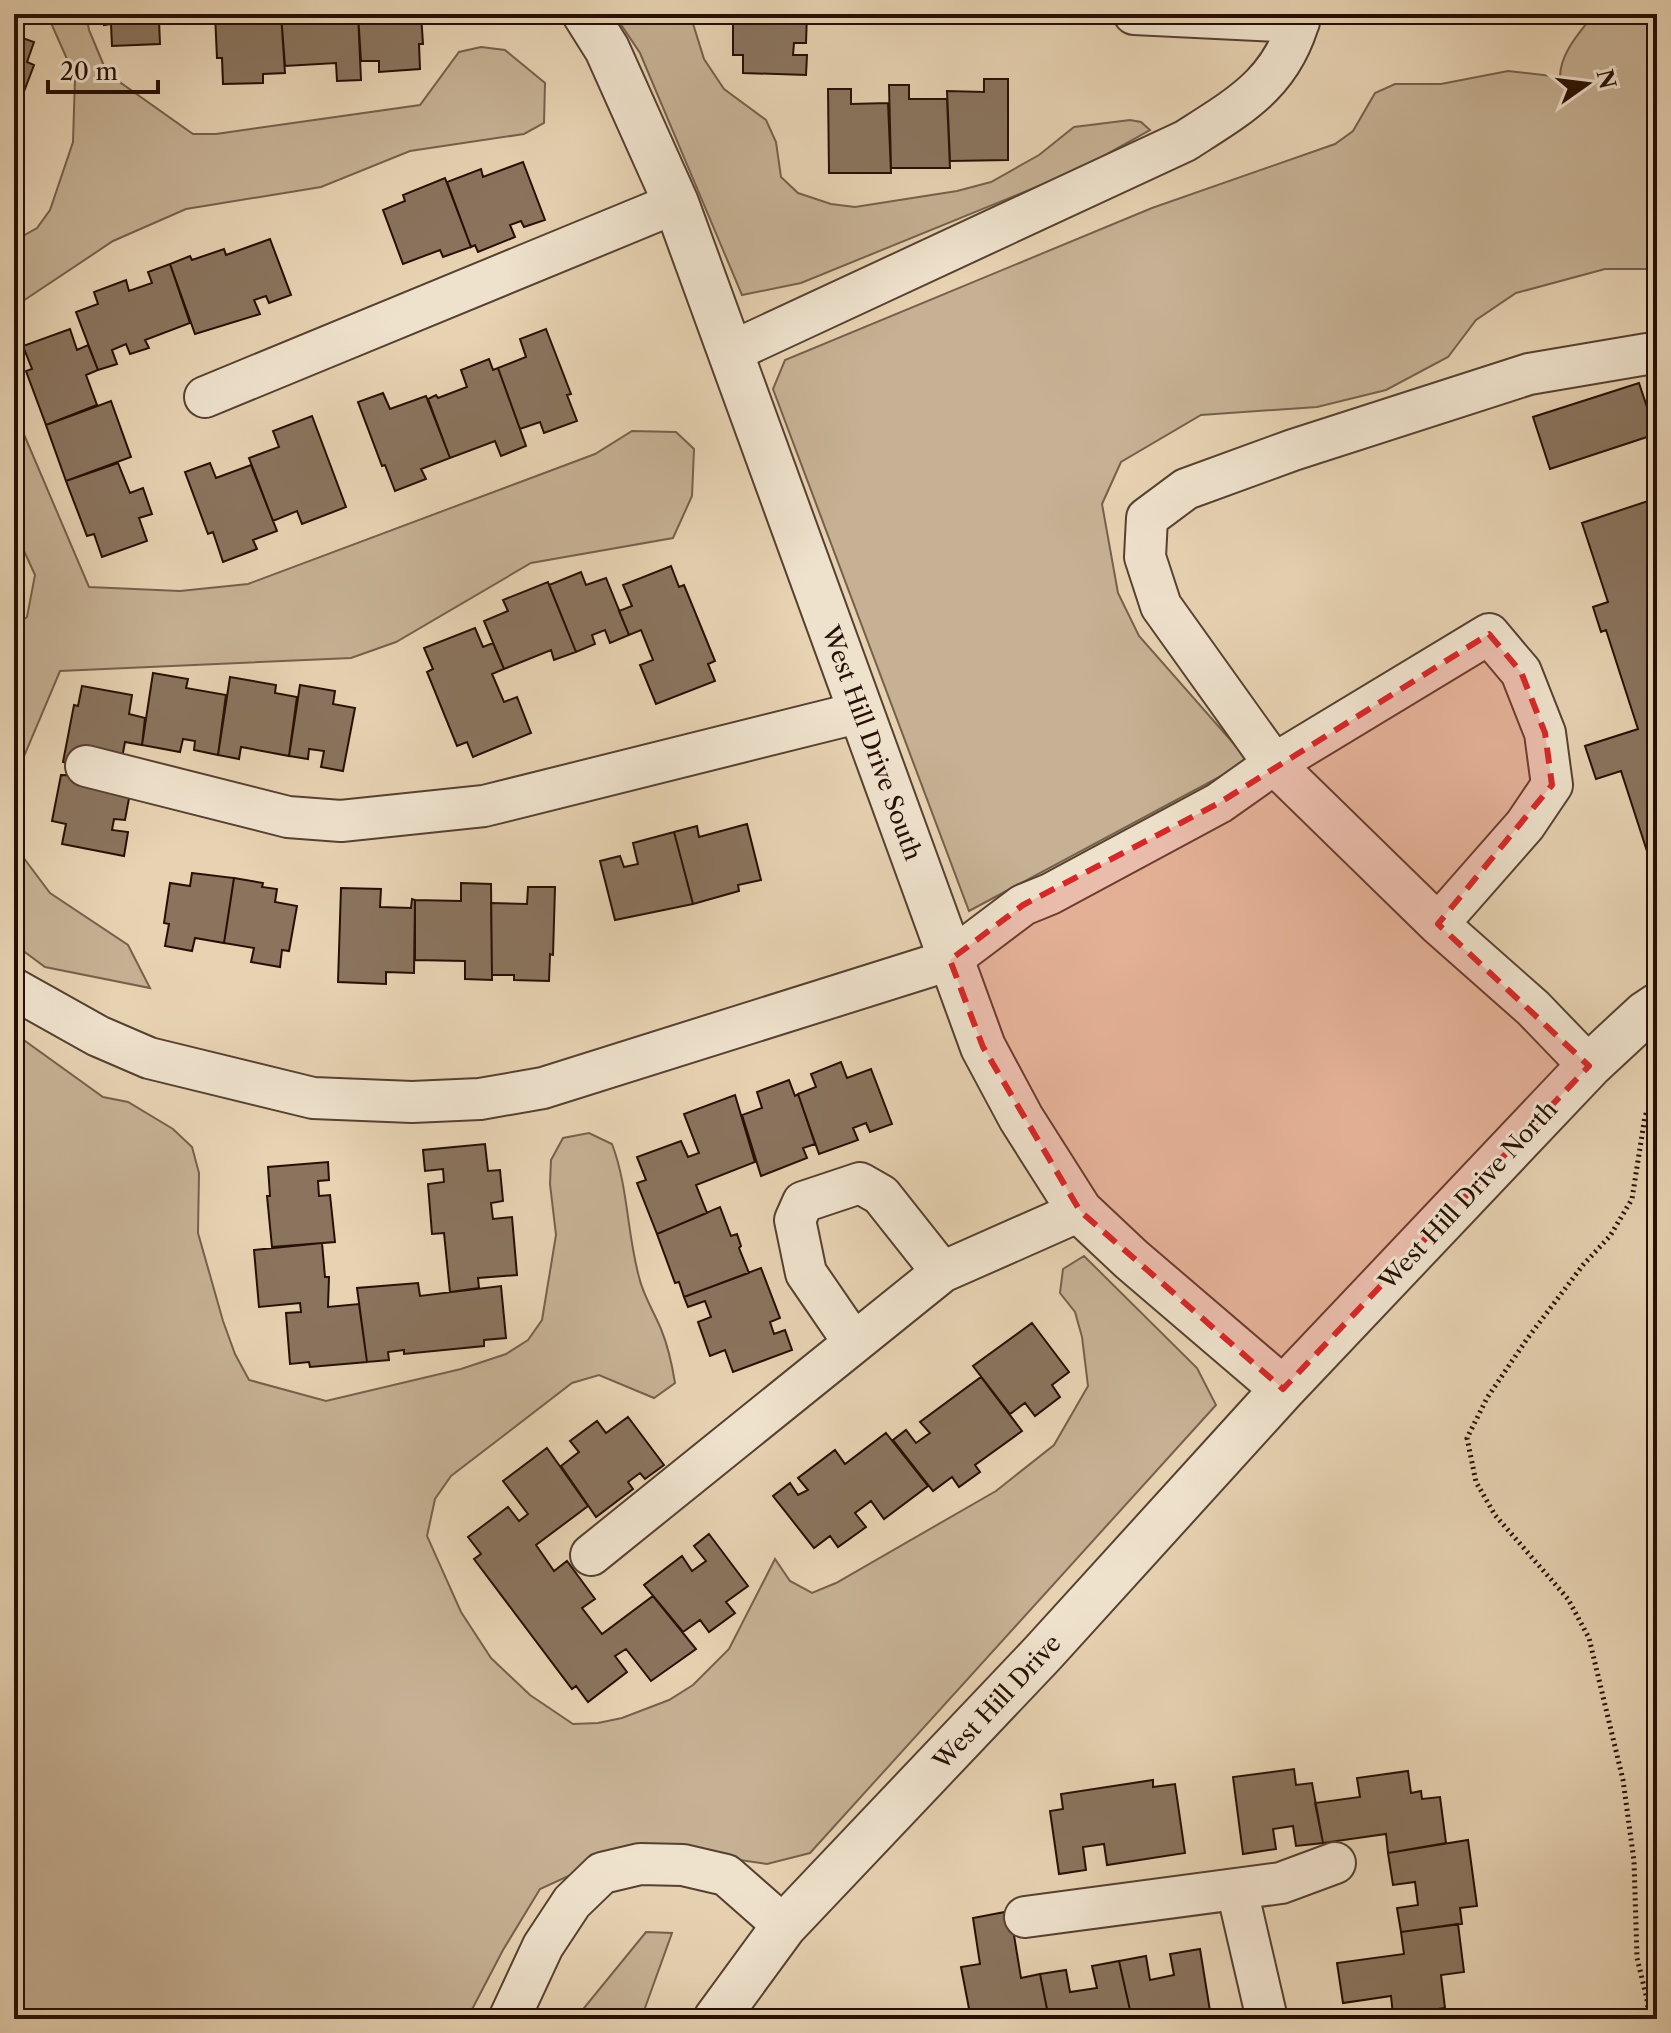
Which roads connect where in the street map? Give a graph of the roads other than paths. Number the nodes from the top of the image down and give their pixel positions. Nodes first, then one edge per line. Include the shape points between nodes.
1 (585, 14) edge
2 (1134, 14) edge
3 (1300, 18) edge
4 (676, 203) junction
5 (731, 352) junction
6 (1647, 354) dead end
7 (205, 397) dead end
8 (861, 712) junction
9 (1274, 764) junction
10 (86, 766) dead end
11 (1438, 924) junction
12 (950, 960) junction
13 (14, 989) edge
14 (1657, 1006) edge
15 (1589, 1066) junction
16 (1080, 1211) junction
17 (942, 1272) junction
18 (854, 1343) junction
19 (1283, 1389) junction
20 (591, 1555) dead end
21 (1335, 1863) dead end
22 (1237, 1890) junction
23 (1025, 1917) dead end
24 (784, 1926) junction
25 (509, 2019) edge
26 (716, 2019) edge
27 (1267, 2019) edge

1 - 4 street, West Hill Drive South via 607,49
2 - 3 street
3 - 5 street via 1290,49 1252,98 1185,141
4 - 5 street, West Hill Drive South
4 - 7 street
5 - 8 street, West Hill Drive South
6 - 9 street via 1529,374 1293,450 1186,489 1147,518 1145,557 1161,606
8 - 10 street via 484,806 341,821 288,817
8 - 12 street, West Hill Drive South
9 - 11 street
9 - 11 street via 1489,634 1521,672 1545,733 1552,785 1525,825
9 - 12 street via 1219,803 1023,905
11 - 15 street
12 - 13 street via 543,1088 480,1099 412,1102 313,1098 149,1058
12 - 16 street, West Hill Drive South via 983,1047
14 - 15 street, West Hill Drive North
15 - 19 street, West Hill Drive North
16 - 17 street
16 - 19 street, West Hill Drive South
17 - 18 street
17 - 18 street via 881,1195 860,1183 803,1202 795,1220 806,1273
18 - 20 street
19 - 24 street, West Hill Drive via 1032,1665
21 - 22 street via 1281,1883
22 - 23 street
22 - 27 street
24 - 25 street via 726,1875 683,1865 640,1864 602,1873 572,1902 543,1946
24 - 26 street, West Hill Drive

